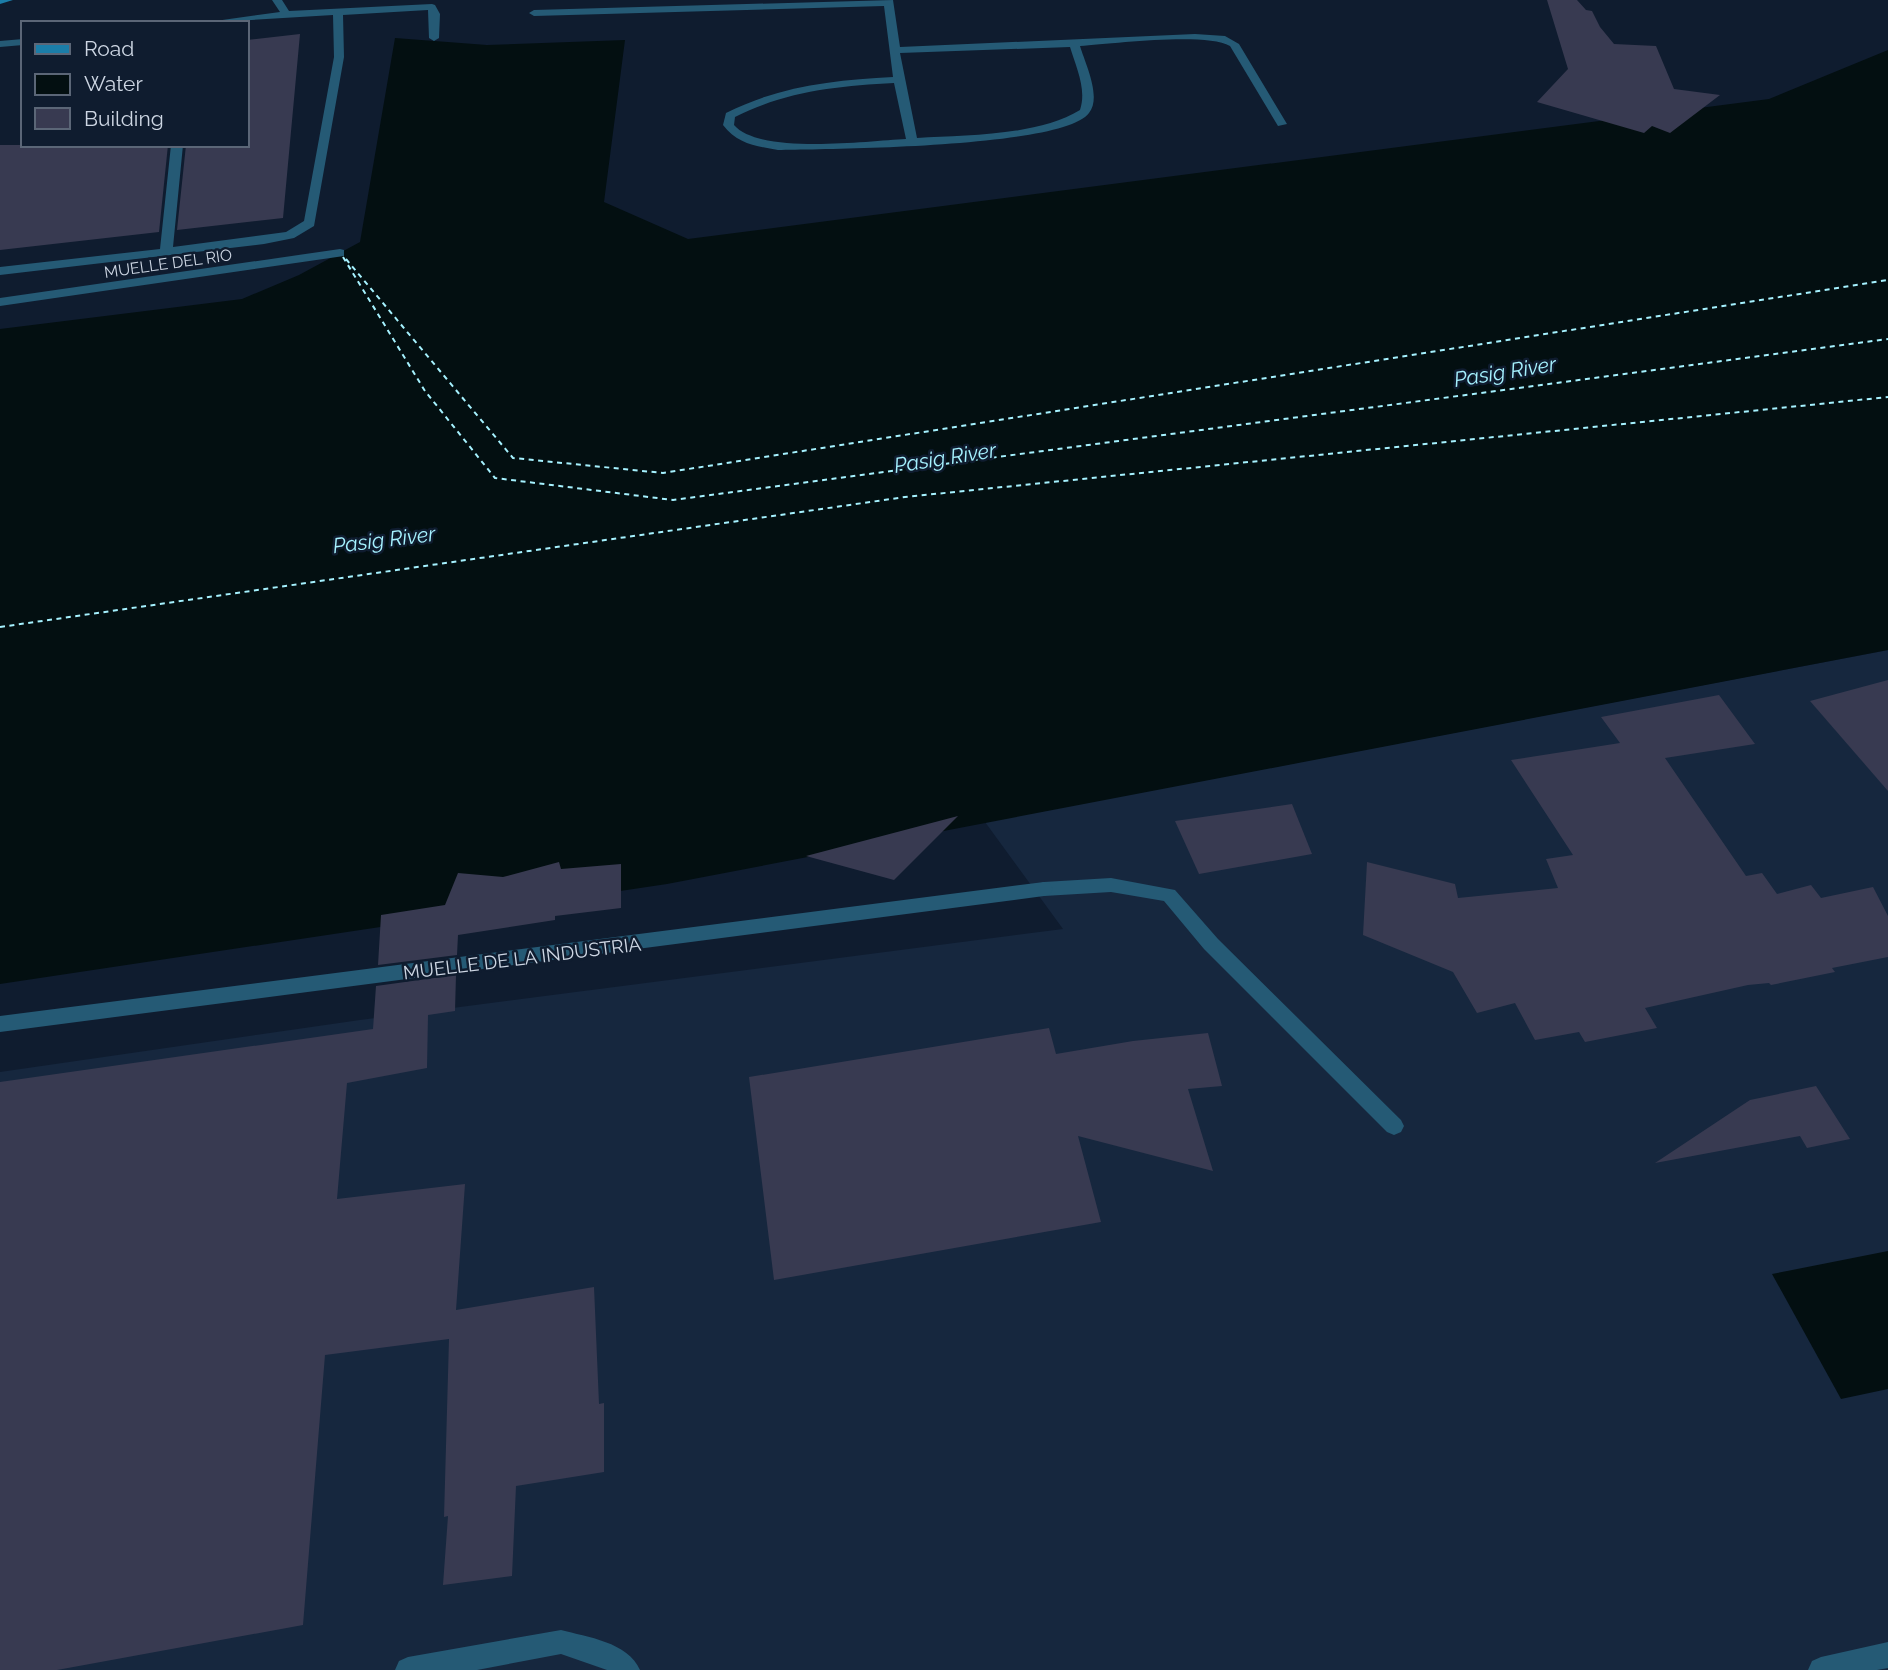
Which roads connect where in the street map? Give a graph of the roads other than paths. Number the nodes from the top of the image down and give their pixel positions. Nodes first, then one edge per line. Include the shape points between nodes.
1 (8, 0) edge
2 (277, 0) edge
3 (0, 1) edge
4 (888, 2) edge
5 (338, 12) junction
6 (534, 13) dead end
7 (286, 14) junction
8 (223, 21) edge
9 (433, 38) dead end
10 (21, 42) edge
11 (0, 44) edge
12 (1074, 44) junction
13 (895, 50) junction
14 (899, 80) junction
15 (1282, 124) dead end
16 (912, 140) junction
17 (177, 147) edge
18 (166, 252) junction
19 (340, 253) dead end
20 (0, 271) edge
21 (0, 302) edge
22 (0, 1024) edge
23 (1394, 1126) dead end
24 (1888, 1655) edge
25 (408, 1670) edge
26 (627, 1670) edge
27 (1821, 1670) edge

1 - 3 street
2 - 7 street
4 - 6 street
4 - 13 street
5 - 7 street
5 - 9 street via 432,7
5 - 18 street via 340,57 310,223 264,240
7 - 8 street
10 - 11 street
12 - 13 street
12 - 15 street via 1225,39 1234,44
12 - 16 street via 1088,101 1084,114 1071,123 1030,133
13 - 14 street
14 - 16 street
14 - 16 street via 824,84 778,94 730,115 728,125 746,141 778,147
17 - 18 street
18 - 20 street
19 - 21 street, MUELLE DEL RIO
22 - 23 street, MUELLE DE LA INDUSTRIA via 1044,888 1111,885 1168,895 1211,944
24 - 27 street
25 - 26 street via 561,1642 609,1656

